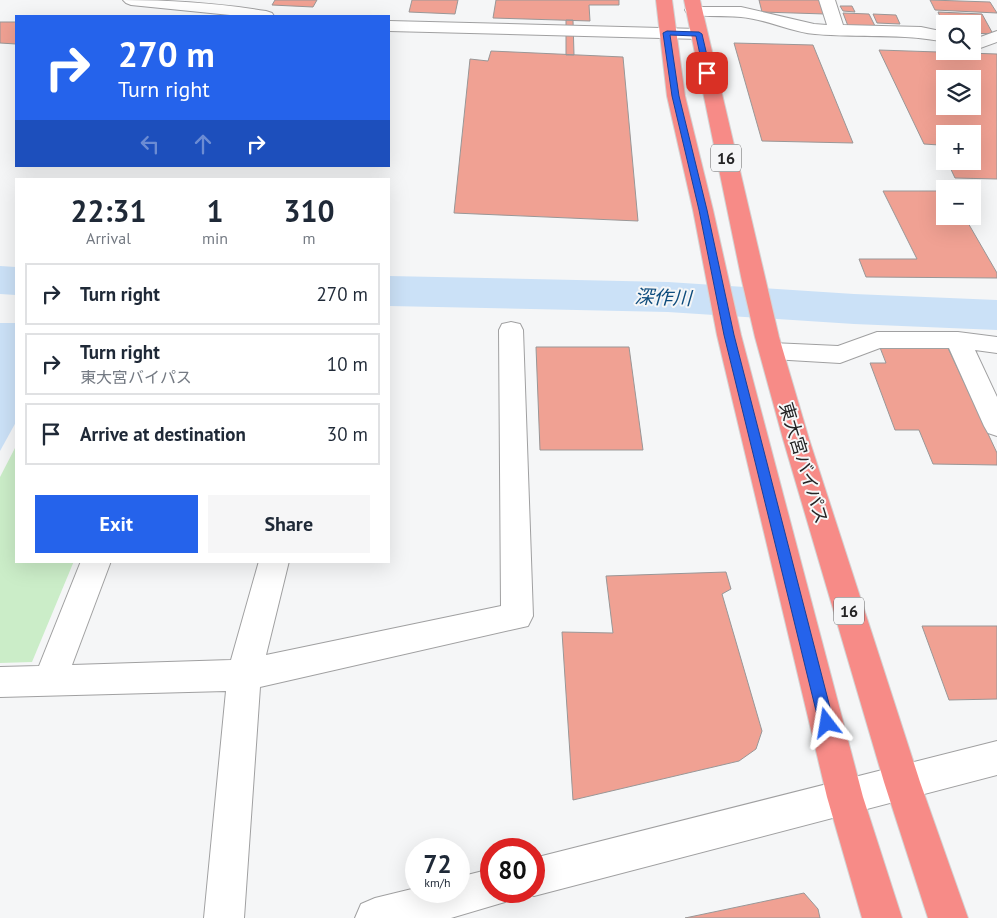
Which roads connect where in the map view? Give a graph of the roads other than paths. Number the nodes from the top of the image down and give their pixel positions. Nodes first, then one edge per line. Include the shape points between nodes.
1 (131, 0) edge
2 (664, 0) edge
3 (827, 0) edge
4 (692, 5) edge
5 (260, 15) edge
6 (390, 26) edge
7 (838, 30) junction
8 (667, 33) junction
9 (699, 34) junction
10 (936, 35) edge
11 (997, 36) edge
12 (981, 42) edge
13 (511, 330) dead end
14 (958, 340) junction
15 (769, 344) junction
16 (997, 345) edge
17 (997, 426) edge
18 (95, 563) edge
19 (273, 563) edge
20 (244, 675) junction
21 (50, 680) junction
22 (0, 682) edge
23 (997, 758) edge
24 (902, 782) junction
25 (845, 797) junction
26 (545, 874) edge
27 (480, 891) edge
28 (224, 918) edge
29 (375, 918) edge
30 (882, 918) edge
31 (948, 918) edge

1 - 5 street
2 - 8 highway, 16
3 - 7 street
4 - 7 street via 720,13 741,12 814,29
4 - 9 highway, 東大宮バイパス / 16
6 - 8 street
7 - 10 street
8 - 9 street
8 - 25 highway, 16 via 676,96 729,335
9 - 15 highway, 東大宮バイパス / 16
11 - 12 street
13 - 20 street via 517,616
14 - 15 street via 877,340 840,355
14 - 16 street
14 - 17 street
15 - 24 highway, 東大宮バイパス / 16
18 - 21 street
19 - 20 street
20 - 21 street
20 - 28 street
21 - 22 street
23 - 24 street
24 - 25 street
24 - 31 highway, 東大宮バイパス / 16
25 - 26 street
25 - 30 highway, 16
27 - 29 street

